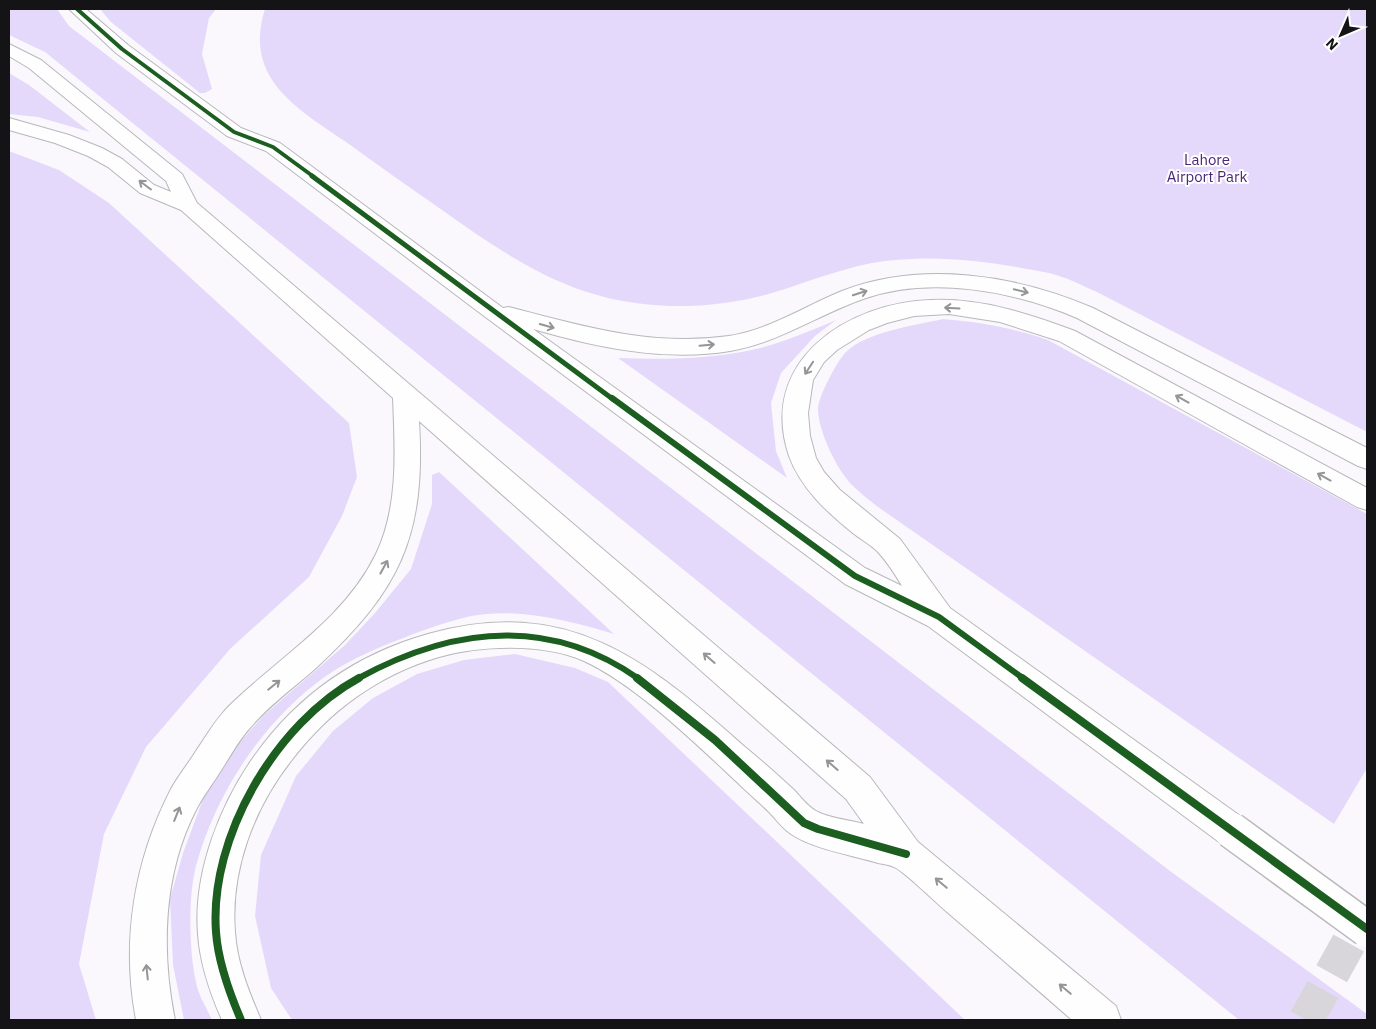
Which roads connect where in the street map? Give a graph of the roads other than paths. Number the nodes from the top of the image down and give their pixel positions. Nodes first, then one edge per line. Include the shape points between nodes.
1 (77, 9) edge
2 (9, 48) edge
3 (9, 124) edge
4 (188, 206) junction
5 (484, 305) junction
6 (405, 393) junction
7 (1367, 459) edge
8 (1367, 500) edge
9 (940, 617) junction
10 (906, 854) junction
11 (1367, 930) edge
12 (155, 1020) edge
13 (241, 1020) edge
14 (1102, 1020) edge

1 - 5 street via 122,49 234,132 273,147
2 - 4 street via 35,64 175,178
4 -> 3 street via 147,188 123,168 95,152
4 - 6 street
5 -> 7 street via 543,325 619,343 690,347 736,343 778,330 855,294 885,285 968,283 1014,289 1085,313
5 - 9 street via 855,576
10 -> 6 street via 858,788
12 -> 6 street via 146,960 156,875 166,843 184,799 241,715 334,631 370,590 390,556 399,532 408,487
8 -> 9 street via 1067,336 1030,322 995,312 930,307 869,321 821,351 806,370 798,390 796,434 804,460 822,489 889,546
9 - 11 street, bridge
10 - 13 street via 807,825 665,700 622,667 580,646 539,637 462,639 396,658 365,673 298,726 262,772 245,802 219,880 216,931 227,987
14 -> 10 street

